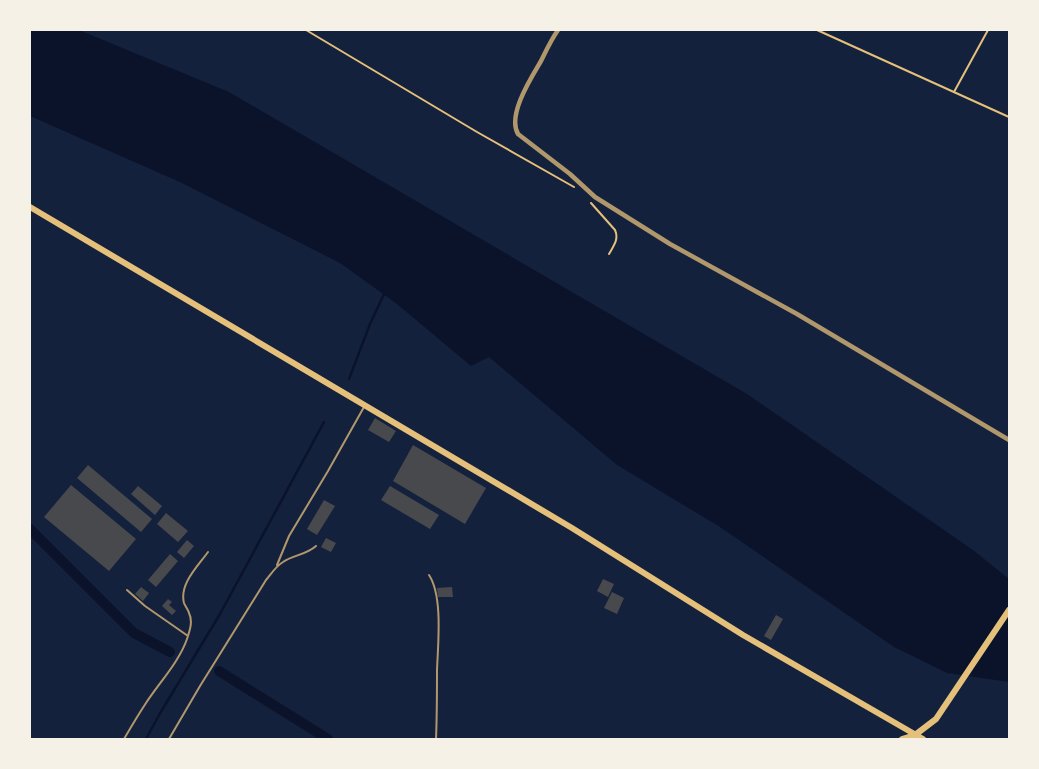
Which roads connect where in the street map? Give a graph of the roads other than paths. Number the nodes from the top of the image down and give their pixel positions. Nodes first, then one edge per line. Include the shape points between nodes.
1 (558, 30) edge
2 (30, 207) edge
3 (365, 405) junction
4 (1009, 440) edge
5 (316, 546) dead end
6 (208, 552) dead end
7 (276, 567) junction
8 (429, 575) dead end
9 (127, 590) dead end
10 (1009, 610) edge
11 (188, 636) junction
12 (915, 735) junction
13 (124, 739) edge
14 (168, 739) edge
15 (436, 739) edge
16 (902, 739) edge
17 (923, 739) edge

1 - 4 street via 523,96 516,120 518,134 595,197 670,244 805,319
2 - 3 main road
3 - 7 lane via 289,536
3 - 12 main road via 572,528 742,635
5 - 7 lane
6 - 11 lane via 185,586 184,603 191,622
7 - 14 lane
8 - 15 lane via 437,600
9 - 11 lane
10 - 12 main road via 936,719
11 - 13 lane via 181,653
12 - 16 main road
12 - 17 main road

